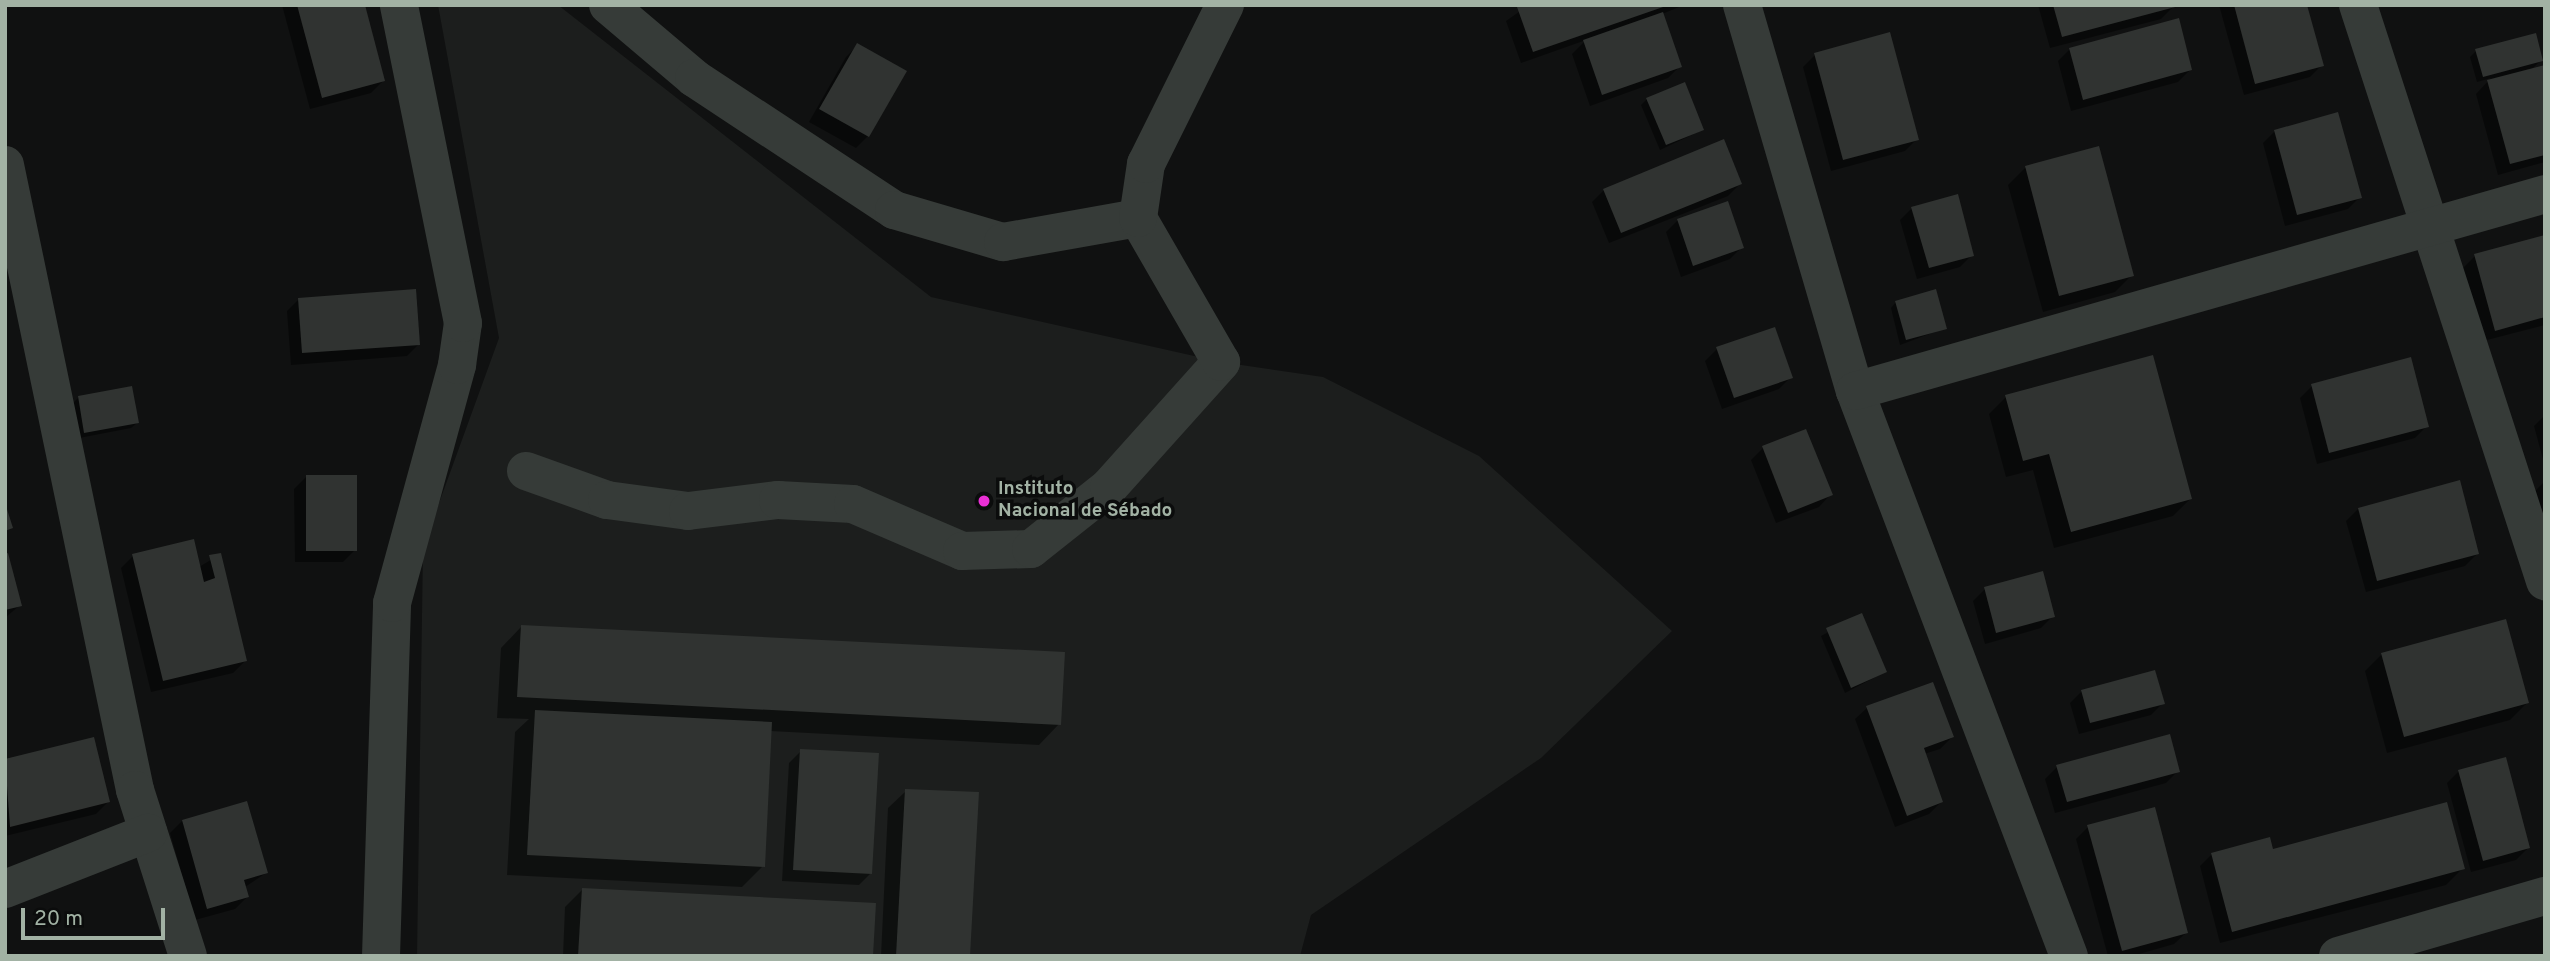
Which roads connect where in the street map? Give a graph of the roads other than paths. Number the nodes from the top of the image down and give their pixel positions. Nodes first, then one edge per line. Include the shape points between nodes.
1 (399, 5) edge
2 (608, 5) edge
3 (1225, 5) edge
4 (1742, 5) edge
5 (2358, 5) edge
6 (5, 165) edge
7 (2545, 194) edge
8 (1138, 218) junction
9 (2427, 228) junction
10 (1855, 391) junction
11 (526, 471) dead end
12 (2545, 581) edge
13 (148, 833) junction
14 (5, 889) edge
15 (2545, 896) edge
16 (187, 956) edge
17 (381, 956) edge
18 (2069, 956) edge
19 (2337, 956) edge

1 - 17 street via 463,323 457,365 391,603
2 - 8 street via 694,78 894,210 1003,242
3 - 8 street via 1146,164
4 - 10 street
5 - 9 street
6 - 13 street via 135,790
7 - 9 street
8 - 11 street via 1221,362 1109,487 1031,549 962,551 853,505 778,500 688,511 607,500
9 - 10 street
9 - 12 street
10 - 18 street
13 - 14 street
13 - 16 street
15 - 19 street

